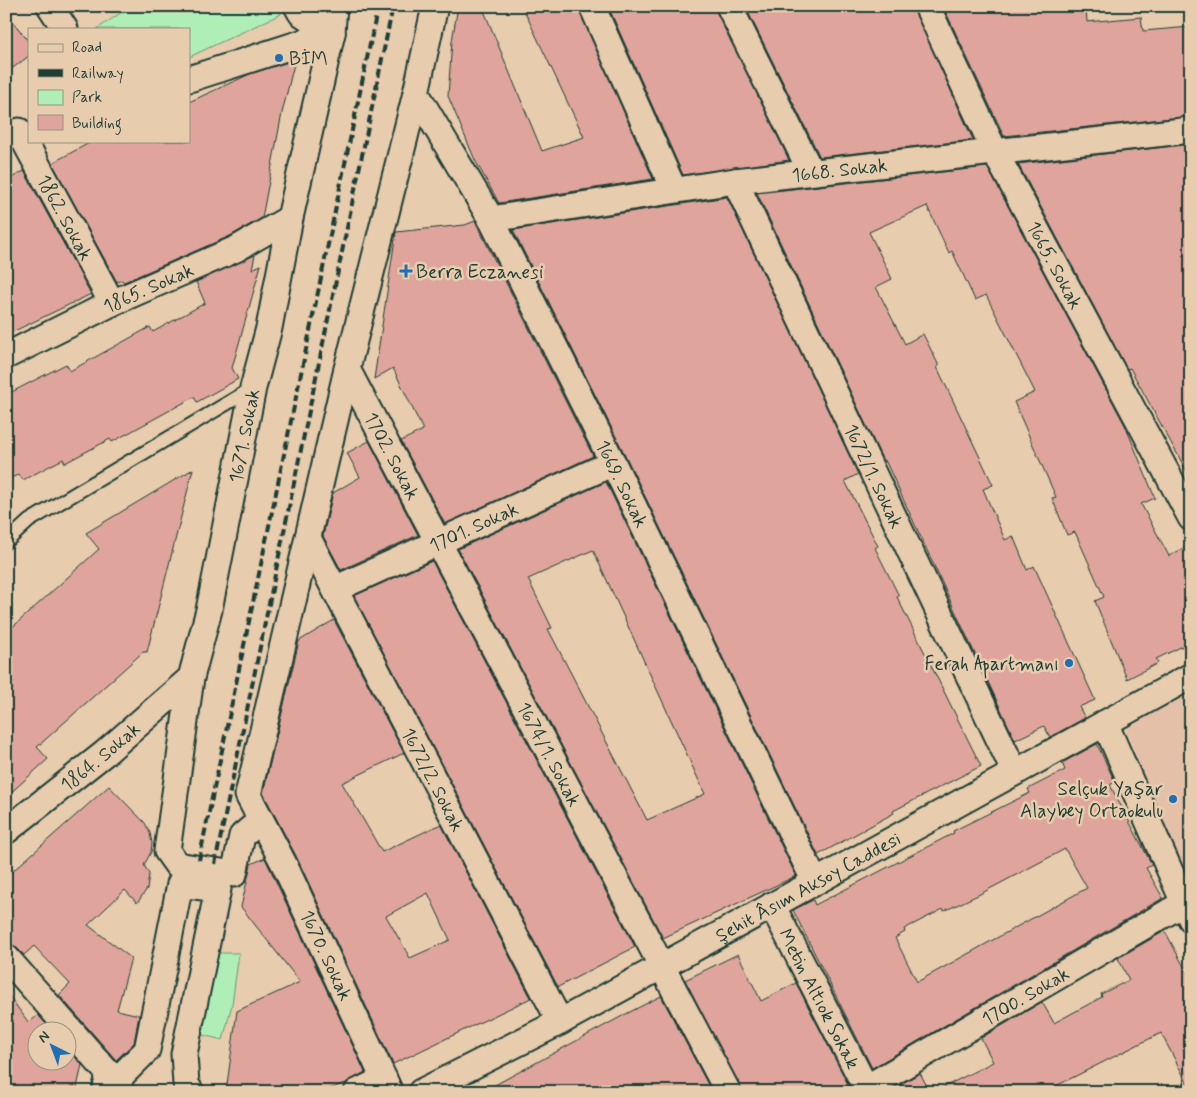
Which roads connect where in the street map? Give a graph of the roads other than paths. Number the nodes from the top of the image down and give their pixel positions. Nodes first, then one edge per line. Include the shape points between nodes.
1 (50, 6) edge
2 (297, 6) edge
3 (334, 6) edge
4 (435, 6) edge
5 (592, 6) edge
6 (729, 6) edge
7 (928, 6) edge
8 (64, 28) edge
9 (332, 33) junction
10 (190, 79) edge
11 (416, 92) junction
12 (1191, 130) edge
13 (18, 132) edge
14 (995, 152) junction
15 (811, 172) junction
16 (736, 181) junction
17 (674, 190) junction
18 (290, 218) junction
19 (490, 219) junction
20 (112, 303) junction
21 (6, 356) edge
22 (347, 369) junction
23 (253, 388) junction
24 (613, 463) junction
25 (1191, 518) edge
26 (308, 538) junction
27 (439, 540) junction
28 (6, 542) edge
29 (335, 589) junction
30 (1191, 676) edge
31 (191, 678) junction
32 (1105, 723) junction
33 (1014, 771) junction
34 (260, 821) junction
35 (8, 826) edge
36 (814, 882) junction
37 (772, 905) junction
38 (1187, 911) edge
39 (6, 957) edge
40 (663, 966) junction
41 (560, 1022) junction
42 (387, 1086) edge
43 (867, 1090) edge
44 (105, 1092) edge
45 (117, 1092) edge
46 (191, 1092) edge
47 (357, 1092) edge
48 (421, 1092) edge
49 (728, 1092) edge

1 - 8 street
2 - 9 street via 301,13
3 - 9 street, 1671. Sokak
4 - 11 street
5 - 17 street
6 - 15 street
7 - 14 street, 1665. Sokak
9 - 10 street
9 - 18 street, 1671. Sokak
11 - 19 street, 1669. Sokak
11 - 22 street
12 - 14 street, 1668. Sokak
13 - 20 street, 1862. Sokak
14 - 15 street, 1668. Sokak
14 - 25 street, 1665. Sokak
15 - 16 street, 1668. Sokak
16 - 17 street, 1668. Sokak
16 - 33 street, 1672/1. Sokak
17 - 19 street, 1668. Sokak
18 - 20 street, 1865. Sokak via 236,250
18 - 23 street, 1671. Sokak via 269,328
19 - 24 street, 1669. Sokak
20 - 21 street, 1865. Sokak
22 - 26 street
22 - 27 street, 1702. Sokak
23 - 28 lane via 29,521
23 - 31 street, 1671. Sokak via 209,610
24 - 27 street, 1701. Sokak
24 - 36 street, 1669. Sokak
26 - 29 street, 1672/2. Sokak
26 - 34 street via 248,795
27 - 29 street, 1701. Sokak
27 - 40 street, 1674/1. Sokak
29 - 41 street, 1672/2. Sokak
30 - 32 street, Şehit Âsım Aksoy Caddesi
31 - 34 street, 1671. Sokak via 167,851 177,865 234,874 242,836
31 - 35 street, 1864. Sokak via 105,753
32 - 33 street, Şehit Âsım Aksoy Caddesi
32 - 38 street
33 - 36 street, Şehit Âsım Aksoy Caddesi
34 - 42 street, 1670. Sokak via 288,872
36 - 37 street, Şehit Âsım Aksoy Caddesi
37 - 40 street, Şehit Âsım Aksoy Caddesi
37 - 43 street, Metin Altıok Sokak
38 - 43 street, 1700. Sokak
39 - 44 street via 109,1074
40 - 41 street, Şehit Âsım Aksoy Caddesi
40 - 49 street, 1674/1. Sokak
41 - 48 street, Şehit Âsım Aksoy Caddesi
42 - 47 street
45 - 46 street via 121,1076 147,1050 180,884 218,890 184,1054 186,1084

